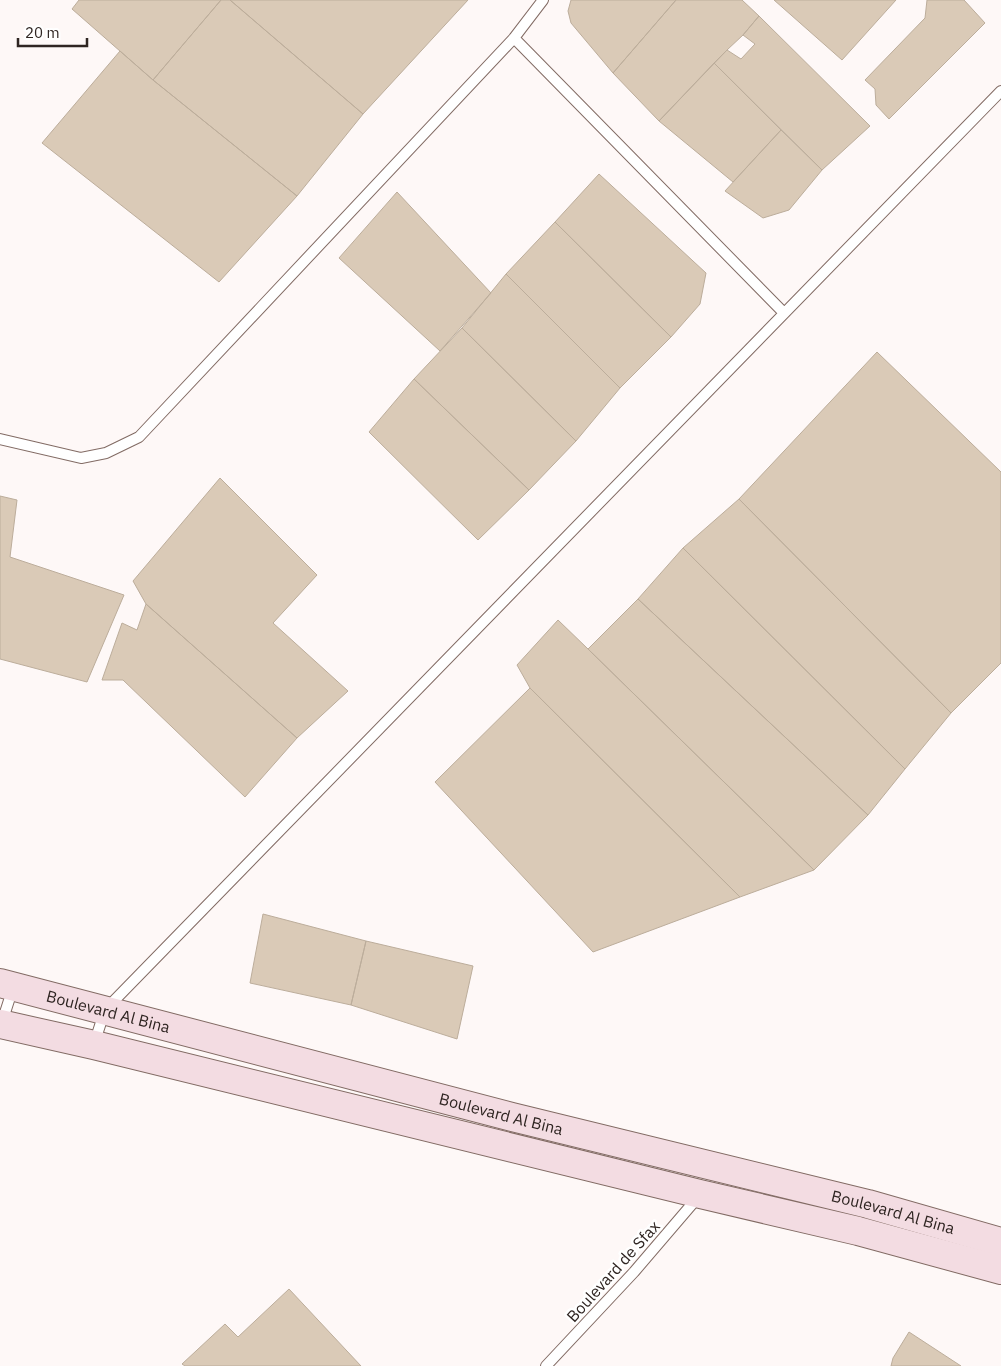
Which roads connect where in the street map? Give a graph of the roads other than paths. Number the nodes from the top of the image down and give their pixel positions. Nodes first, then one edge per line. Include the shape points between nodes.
1 (544, 0) edge
2 (514, 38) junction
3 (1001, 91) edge
4 (784, 313) junction
5 (0, 439) edge
6 (7, 985) edge
7 (105, 1010) junction
8 (0, 1024) edge
9 (94, 1045) junction
10 (700, 1194) junction
11 (1001, 1242) edge
12 (1001, 1270) edge
13 (546, 1366) edge

1 - 2 lane
2 - 4 lane
2 - 5 lane via 139,437 106,454 81,458
3 - 4 lane
4 - 7 lane
6 - 7 main road, Boulevard Al Bina
6 - 8 lane
7 - 9 lane
7 - 11 main road, Boulevard Al Bina via 512,1117 868,1204
8 - 9 main road, Boulevard Al Bina
9 - 10 main road, Boulevard Al Bina
10 - 12 main road, Boulevard Al Bina via 858,1231
10 - 13 lane, Boulevard de Sfax via 634,1272

